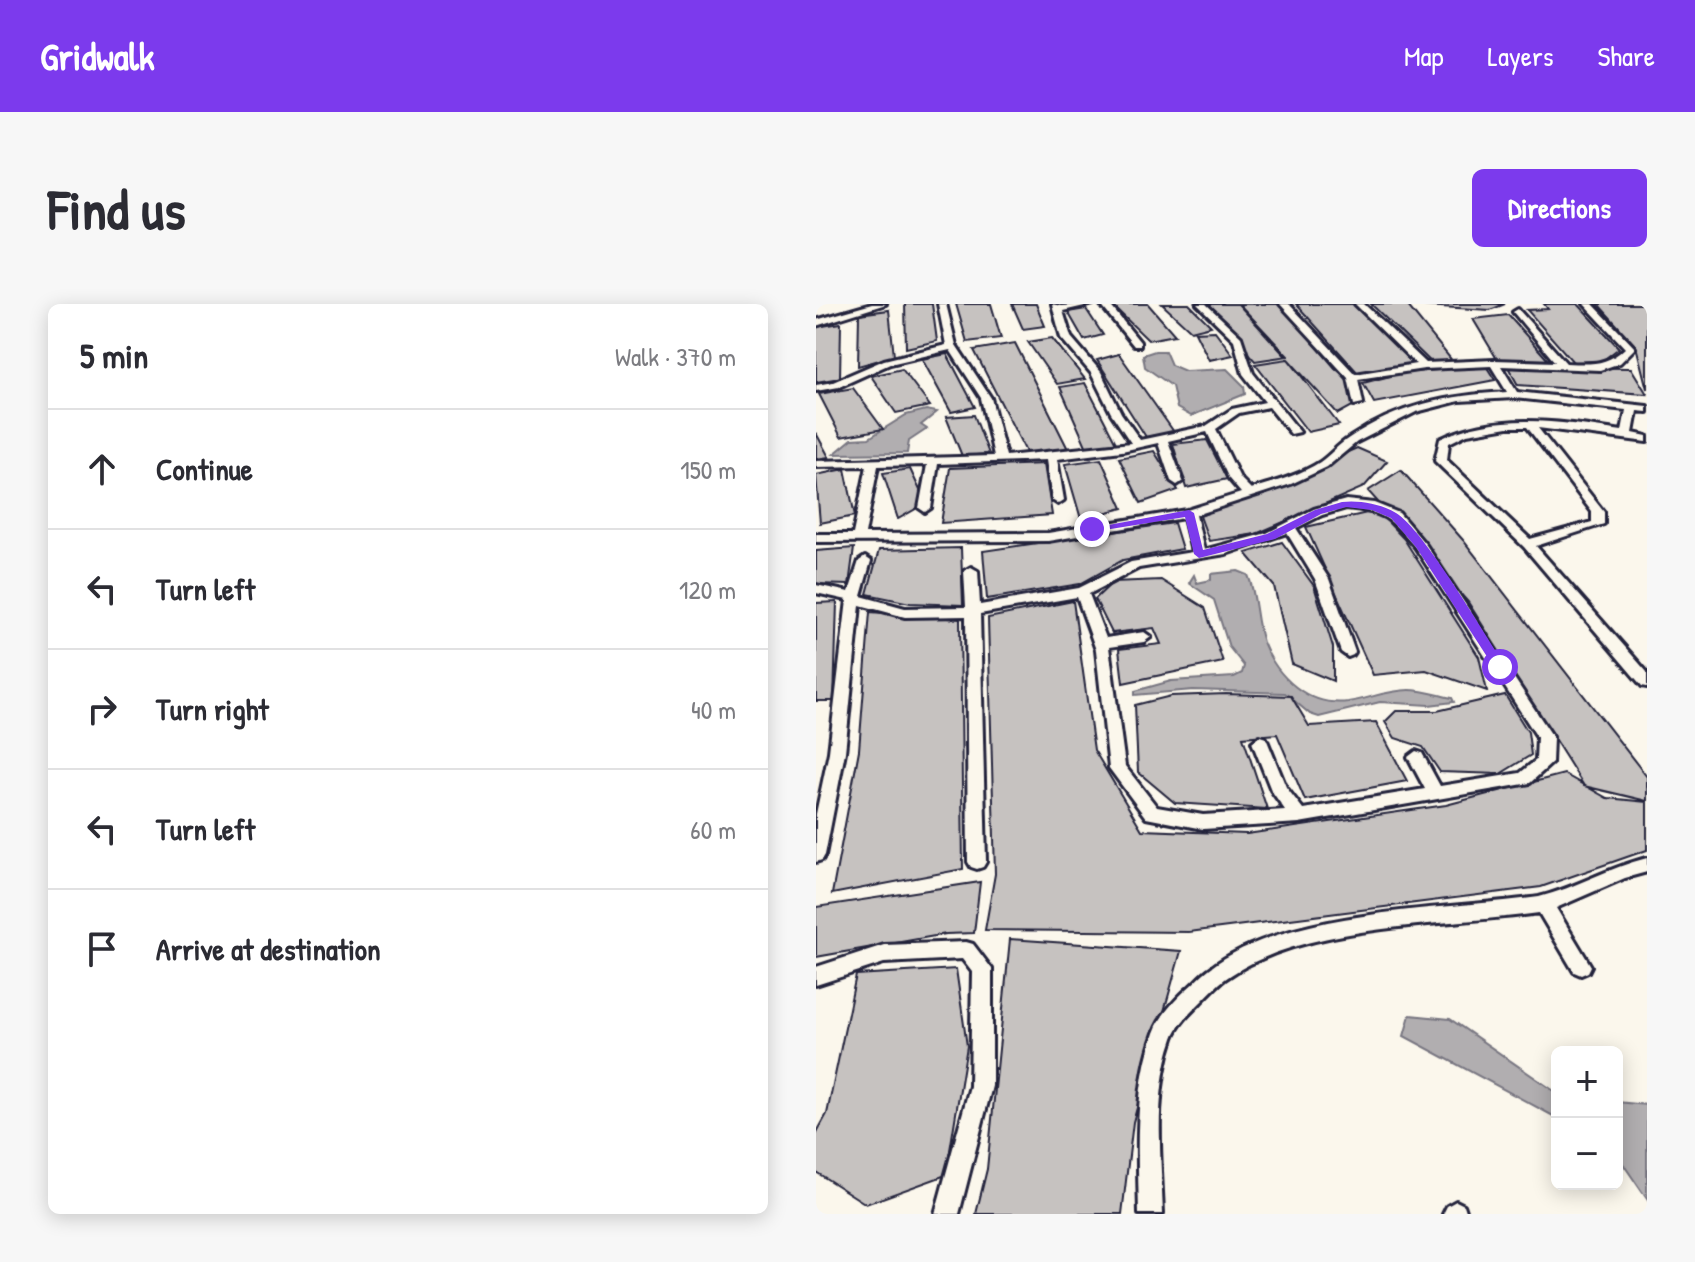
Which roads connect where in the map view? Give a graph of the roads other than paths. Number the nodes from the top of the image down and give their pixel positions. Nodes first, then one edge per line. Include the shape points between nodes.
1 (882, 304) edge
2 (942, 304) edge
3 (1089, 304) edge
4 (1104, 304) edge
5 (1201, 304) edge
6 (1284, 304) edge
7 (1359, 304) edge
8 (1588, 304) edge
9 (1058, 306) edge
10 (1518, 312) dead end
11 (816, 323) edge
12 (1137, 344) dead end
13 (952, 347) junction
14 (1494, 363) junction
15 (1424, 366) junction
16 (1563, 366) junction
17 (1353, 377) junction
18 (816, 388) edge
19 (1514, 395) junction
20 (1273, 403) junction
21 (1358, 403) dead end
22 (1632, 407) junction
23 (1647, 409) edge
24 (1531, 426) junction
25 (1210, 428) junction
26 (1295, 432) dead end
27 (1627, 435) junction
28 (1162, 439) junction
29 (1647, 439) edge
30 (1138, 445) junction
31 (1051, 457) junction
32 (1001, 460) junction
33 (933, 462) junction
34 (873, 463) junction
35 (816, 464) edge
36 (1177, 481) dead end
37 (1250, 495) junction
38 (1058, 500) dead end
39 (925, 508) dead end
40 (1189, 513) junction
41 (1289, 527) junction
42 (816, 538) edge
43 (858, 539) junction
44 (1528, 544) junction
45 (1199, 554) junction
46 (865, 561) dead end
47 (971, 571) dead end
48 (816, 589) edge
49 (1082, 592) junction
50 (854, 598) junction
51 (973, 611) junction
52 (1144, 637) dead end
53 (1101, 643) junction
54 (1348, 652) dead end
55 (1647, 682) edge
56 (1260, 742) dead end
57 (1416, 757) dead end
58 (1434, 791) junction
59 (1299, 816) junction
60 (816, 855) edge
61 (977, 862) dead end
62 (1647, 865) edge
63 (1543, 904) junction
64 (1581, 966) dead end
65 (816, 977) edge
66 (947, 1214) edge
67 (1151, 1214) edge

1 - 11 street
2 - 13 street
3 - 9 street
4 - 12 street
5 - 20 street via 1238,339 1248,374
6 - 17 street
7 - 15 street
8 - 16 street via 1630,348 1617,361 1600,367
9 - 30 street via 1066,338 1096,372
10 - 16 street
13 - 18 street via 887,362
13 - 32 street via 986,398
14 - 15 street
14 - 16 street
14 - 19 street
15 - 17 street
17 - 21 street
19 - 22 street
19 - 37 street via 1459,398 1412,410 1353,440 1323,465
20 - 25 street via 1236,411
20 - 26 street
22 - 23 street
22 - 27 street
24 - 27 street
24 - 44 street via 1598,512 1598,524
24 - 44 street via 1460,430 1444,441 1441,461
25 - 28 street
25 - 37 street via 1235,479
27 - 29 street
28 - 30 street
28 - 36 street
30 - 31 street
31 - 32 street
31 - 38 street
32 - 33 street
33 - 34 street
33 - 39 street
34 - 35 street
34 - 43 street
37 - 40 street
40 - 43 street via 1048,537
40 - 45 street
41 - 45 street
41 - 54 street via 1322,579
41 - 58 street via 1346,504 1395,516 1420,545 1545,737 1544,763 1524,779
42 - 43 street
44 - 55 street
45 - 49 street via 1136,565
46 - 50 street
47 - 51 street
48 - 50 street
49 - 51 street
49 - 53 street
50 - 51 street via 898,611
50 - 60 street via 837,752
51 - 61 street
52 - 53 street
53 - 59 street via 1117,768 1152,813 1203,822
56 - 59 street via 1279,790
57 - 58 street
58 - 59 street
62 - 63 street via 1620,870
63 - 64 street
63 - 67 street via 1364,924 1276,942 1200,985 1165,1031 1148,1097
65 - 66 street via 884,954 966,950 982,969 981,1086

